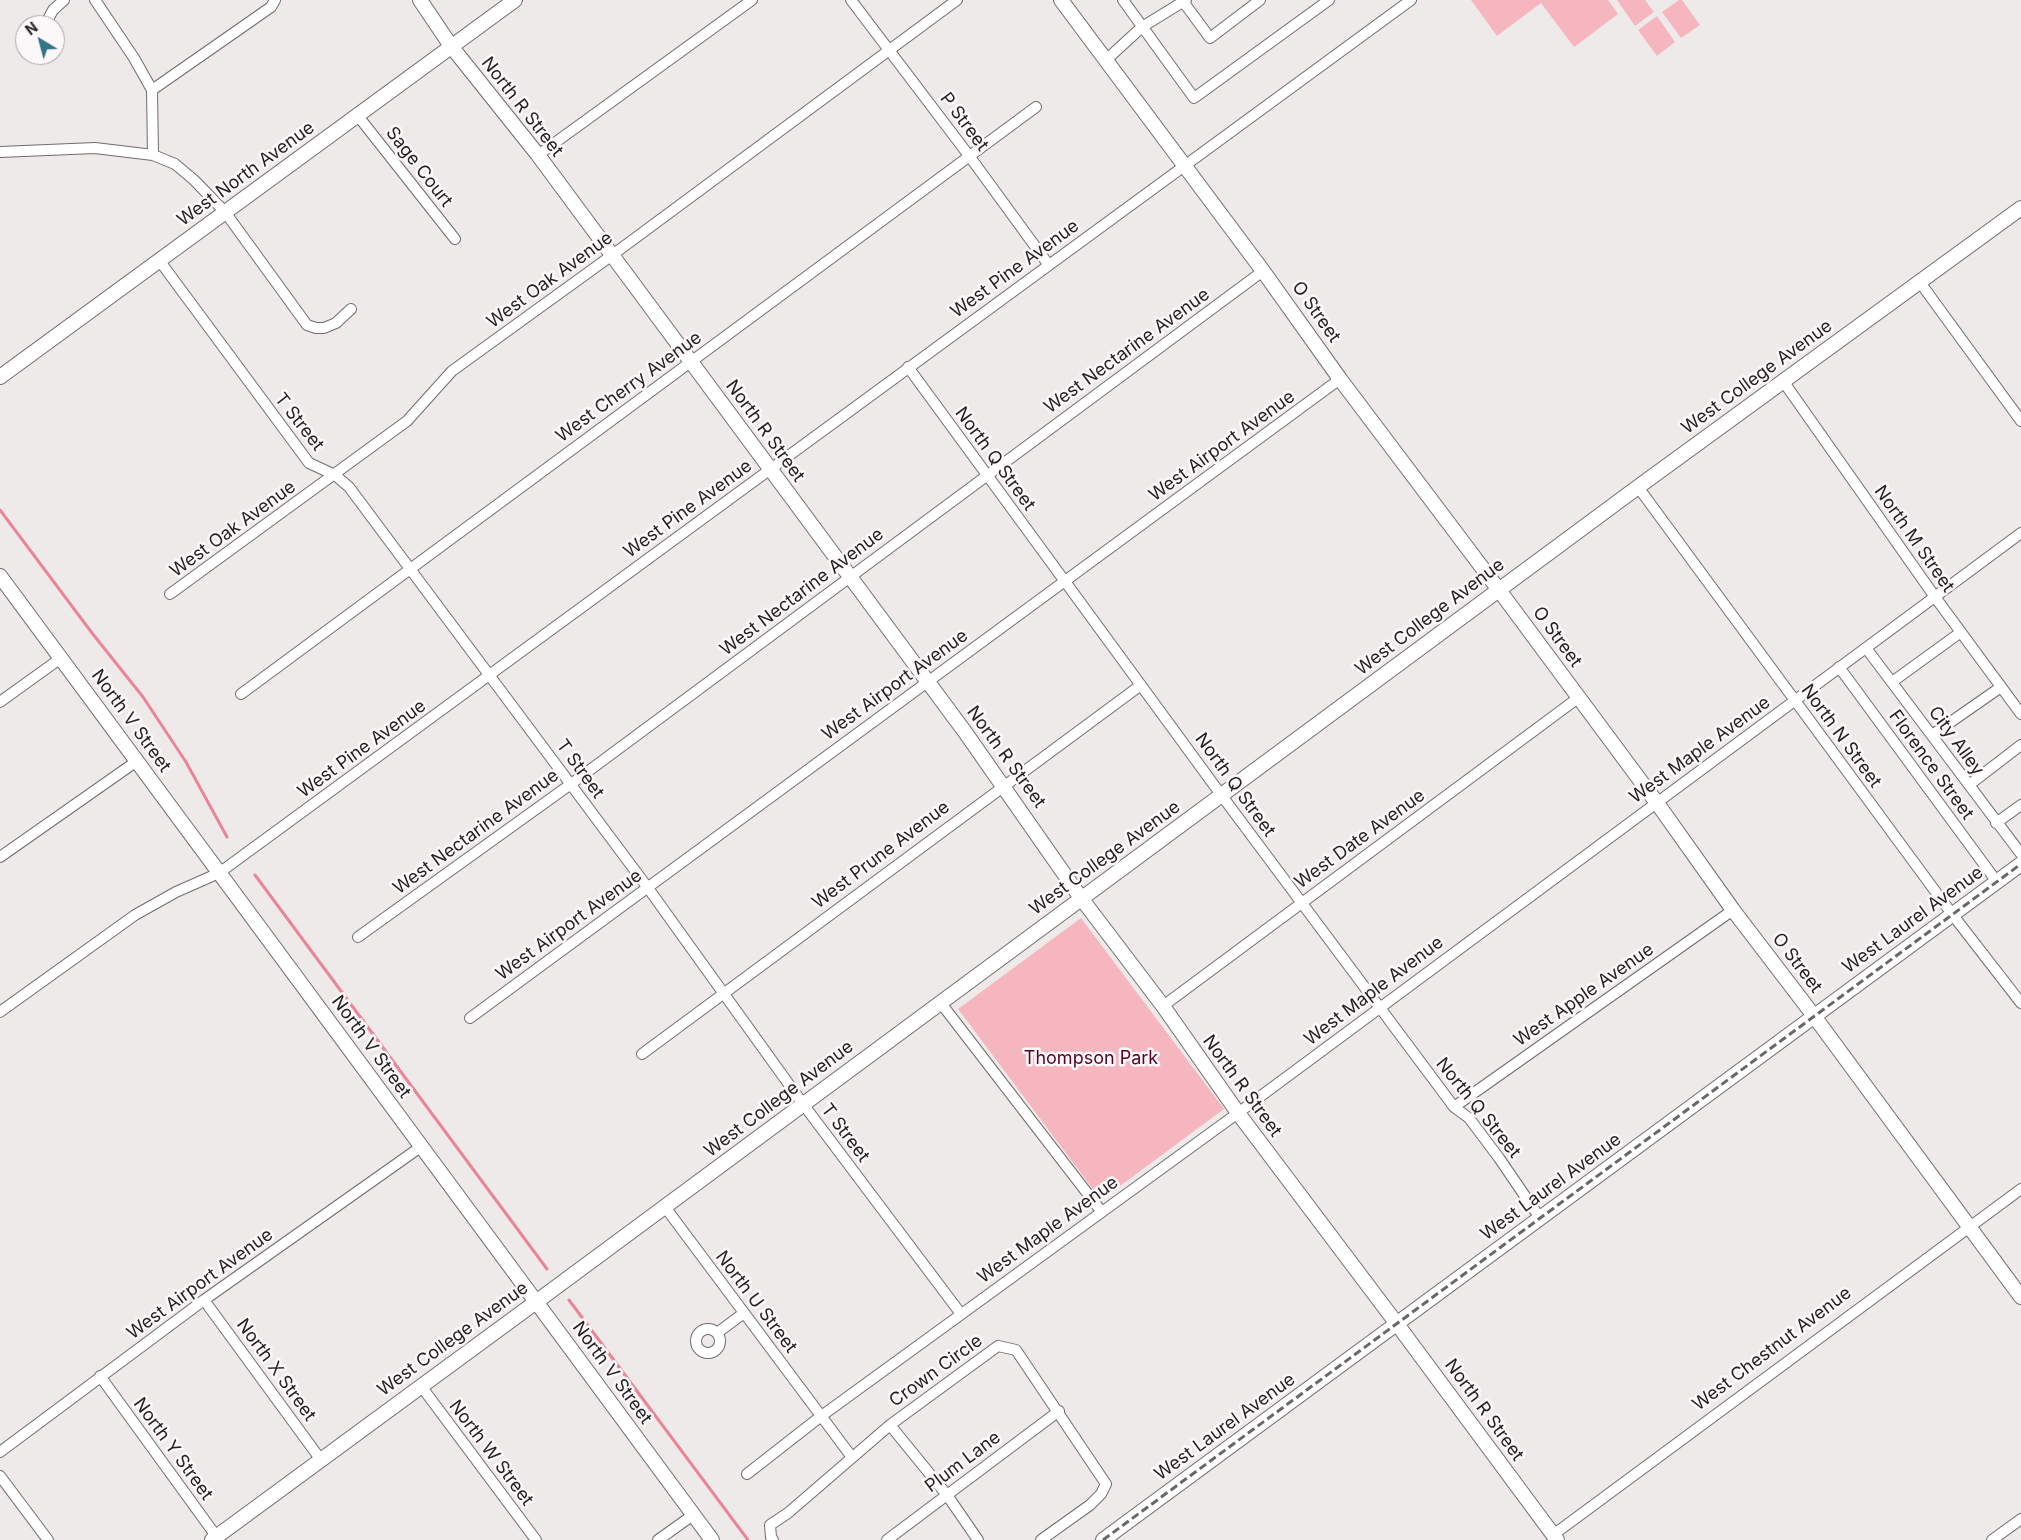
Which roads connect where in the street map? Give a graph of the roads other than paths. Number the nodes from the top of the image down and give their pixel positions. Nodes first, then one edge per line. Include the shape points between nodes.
1 (64, 0) edge
2 (95, 0) edge
3 (275, 0) edge
4 (420, 0) edge
5 (515, 0) edge
6 (752, 0) edge
7 (851, 0) edge
8 (957, 0) edge
9 (1062, 0) edge
10 (1123, 0) edge
11 (1260, 0) edge
12 (1329, 0) edge
13 (1411, 0) edge
14 (1183, 1) edge
15 (50, 15) edge
16 (1142, 26) junction
17 (452, 46) junction
18 (890, 50) junction
19 (1106, 60) junction
20 (152, 90) junction
21 (1036, 107) dead end
22 (358, 116) junction
23 (0, 152) edge
24 (152, 155) junction
25 (538, 155) junction
26 (970, 157) junction
27 (1185, 165) junction
28 (2021, 208) edge
29 (225, 212) junction
30 (454, 239) dead end
31 (611, 256) junction
32 (159, 260) junction
33 (1048, 264) junction
34 (1263, 271) junction
35 (1919, 281) junction
36 (351, 309) dead end
37 (691, 362) junction
38 (908, 367) junction
39 (0, 377) edge
40 (1340, 379) junction
41 (1782, 381) junction
42 (2021, 421) edge
43 (770, 469) junction
44 (987, 474) junction
45 (335, 475) junction
46 (1638, 487) junction
47 (2021, 533) edge
48 (411, 569) junction
49 (0, 576) edge
50 (849, 576) junction
51 (1066, 581) junction
52 (1499, 590) junction
53 (170, 594) dead end
54 (1935, 597) junction
55 (1961, 632) junction
56 (1866, 648) junction
57 (61, 658) junction
58 (1839, 667) junction
59 (491, 675) junction
60 (927, 681) junction
61 (1892, 682) junction
62 (1142, 685) junction
63 (2001, 687) junction
64 (241, 694) dead end
65 (1578, 698) junction
66 (1795, 700) junction
67 (0, 702) edge
68 (2021, 714) edge
69 (1932, 735) junction
70 (2021, 745) edge
71 (137, 761) junction
72 (570, 784) junction
73 (1004, 785) junction
74 (1969, 785) junction
75 (1222, 796) junction
76 (1656, 803) junction
77 (2021, 805) edge
78 (1996, 823) junction
79 (2021, 854) edge
80 (0, 857) edge
81 (2021, 864) edge
82 (219, 873) junction
83 (1997, 882) junction
84 (648, 888) junction
85 (1081, 898) junction
86 (1302, 902) junction
87 (1733, 910) junction
88 (1952, 914) junction
89 (358, 937) dead end
90 (723, 993) junction
91 (940, 1002) junction
92 (2021, 1003) edge
93 (1162, 1006) junction
94 (1380, 1007) junction
95 (0, 1012) edge
96 (1814, 1016) junction
97 (470, 1018) dead end
98 (642, 1054) dead end
99 (803, 1104) junction
100 (1454, 1107) junction
101 (1238, 1113) junction
102 (422, 1146) junction
103 (2021, 1189) edge
104 (665, 1207) junction
105 (1101, 1211) junction
106 (1540, 1218) junction
107 (1969, 1227) junction
108 (2021, 1297) edge
109 (204, 1300) junction
110 (536, 1302) junction
111 (744, 1313) junction
112 (961, 1314) junction
113 (1397, 1324) junction
114 (717, 1333) dead end
115 (100, 1376) junction
116 (421, 1386) junction
117 (1059, 1411) junction
118 (820, 1416) junction
119 (890, 1425) junction
120 (0, 1452) edge
121 (851, 1456) junction
122 (321, 1460) junction
123 (747, 1474) dead end
124 (0, 1476) edge
125 (947, 1495) junction
126 (693, 1515) junction
127 (2021, 1519) edge
128 (1552, 1538) edge
129 (216, 1539) edge
130 (48, 1540) edge
131 (536, 1540) edge
132 (658, 1540) edge
133 (712, 1540) edge
134 (773, 1540) edge
135 (887, 1540) edge
136 (978, 1540) edge
137 (1041, 1540) edge
138 (1103, 1540) edge
139 (1992, 1540) edge

1 - 15 street
2 - 20 street
3 - 20 street via 271,7
4 - 17 street, North R Street
5 - 17 street, West North Avenue
6 - 25 street
7 - 18 street, P Street
8 - 18 street, West Oak Avenue
9 - 19 street, O Street
10 - 16 street
11 - 14 street via 1210,38
12 - 16 street via 1194,98
13 - 27 street, West Pine Avenue
14 - 16 street
16 - 19 street
17 - 22 street, West North Avenue
17 - 25 street, North R Street
18 - 26 street, P Street
18 - 31 street, West Oak Avenue
19 - 27 street, O Street
20 - 24 street
21 - 26 street, West Cherry Avenue
22 - 29 street, West North Avenue
22 - 30 street, Sage Court
23 - 24 street via 95,148
24 - 29 street via 175,164 188,174
25 - 31 street, North R Street
26 - 33 street, P Street
26 - 37 street, West Cherry Avenue
27 - 33 street, West Pine Avenue
27 - 34 street, O Street
28 - 35 street, West College Avenue
29 - 32 street, West North Avenue
29 - 36 street via 307,325 324,328
31 - 37 street, North R Street
31 - 45 street, West Oak Avenue via 452,371 407,421
32 - 39 street, West North Avenue
32 - 45 street, T Street via 308,463
33 - 38 street, West Pine Avenue
34 - 40 street, O Street
34 - 44 street, West Nectarine Avenue
35 - 41 street, West College Avenue
35 - 42 street
37 - 43 street, North R Street
37 - 48 street, West Cherry Avenue
38 - 43 street, West Pine Avenue
38 - 44 street, North Q Street
40 - 51 street, West Airport Avenue
40 - 52 street, O Street
41 - 46 street, West College Avenue
41 - 54 street, North M Street
43 - 50 street, North R Street
43 - 59 street, West Pine Avenue
44 - 50 street, West Nectarine Avenue
44 - 51 street, North Q Street
45 - 48 street, T Street via 349,487
45 - 53 street, West Oak Avenue
46 - 52 street, West College Avenue
46 - 66 street, North N Street
47 - 54 street, West Maple Avenue
48 - 59 street, T Street
48 - 64 street, West Cherry Avenue
49 - 57 street, North V Street
50 - 60 street, North R Street
50 - 72 street, West Nectarine Avenue
51 - 60 street, West Airport Avenue
51 - 62 street, North Q Street
52 - 65 street, O Street
52 - 75 street, West College Avenue
54 - 55 street, North M Street
54 - 56 street, West Maple Avenue
55 - 61 street
55 - 63 street, North M Street
56 - 58 street, West Maple Avenue
56 - 61 street, City Alley
57 - 67 street
57 - 71 street, North V Street
58 - 66 street, West Maple Avenue
58 - 83 street, Florence Street
59 - 72 street, T Street
59 - 82 street, West Pine Avenue
60 - 73 street, North R Street
60 - 84 street, West Airport Avenue
61 - 69 street, City Alley
62 - 73 street, West Prune Avenue
62 - 75 street, North Q Street
63 - 68 street, North M Street
63 - 69 street
65 - 76 street, O Street
65 - 86 street, West Date Avenue
66 - 76 street, West Maple Avenue
66 - 88 street, North N Street
69 - 74 street, City Alley
70 - 74 street
71 - 80 street
71 - 82 street, North V Street
72 - 84 street, T Street
72 - 89 street, West Nectarine Avenue
73 - 85 street, North R Street
73 - 90 street, West Prune Avenue
74 - 78 street, City Alley
75 - 85 street, West College Avenue
75 - 86 street, North Q Street
76 - 87 street, O Street
76 - 94 street, West Maple Avenue
77 - 78 street
78 - 79 street, City Alley
81 - 83 street, West Laurel Avenue
82 - 95 street, West Pine Avenue via 135,915
82 - 102 street, North V Street
83 - 88 street, West Laurel Avenue
84 - 90 street, T Street
84 - 97 street, West Airport Avenue
85 - 91 street, West College Avenue
85 - 93 street, North R Street
86 - 93 street, West Date Avenue
86 - 94 street, North Q Street
87 - 96 street, O Street
87 - 100 street, West Apple Avenue
88 - 92 street, North N Street
88 - 96 street, West Laurel Avenue
90 - 98 street, West Prune Avenue
90 - 99 street, T Street
91 - 99 street, West College Avenue
91 - 105 street
93 - 101 street, North R Street
94 - 100 street, North Q Street
94 - 101 street, West Maple Avenue
96 - 106 street, West Laurel Avenue
96 - 107 street, O Street
99 - 104 street, West College Avenue
99 - 112 street, T Street
100 - 106 street, North Q Street via 1469,1118
101 - 105 street, West Maple Avenue
101 - 113 street, North R Street
102 - 109 street, West Airport Avenue
102 - 110 street, North V Street
103 - 107 street, West Chestnut Avenue
104 - 110 street, West College Avenue
104 - 111 street, North U Street
105 - 112 street, West Maple Avenue
106 - 113 street, West Laurel Avenue
107 - 108 street, O Street
107 - 128 street, West Chestnut Avenue
109 - 115 street, West Airport Avenue
109 - 122 street, North X Street
110 - 116 street, West College Avenue
110 - 126 street, North V Street
111 - 114 street
111 - 118 street, North U Street
112 - 118 street, West Maple Avenue
113 - 128 street, North R Street
113 - 138 street, West Laurel Avenue
115 - 120 street, West Airport Avenue
115 - 129 street, North Y Street
116 - 122 street, West College Avenue
116 - 131 street, North W Street
117 - 119 street, Crown Circle via 1016,1350 998,1346
117 - 125 street, Plum Lane
117 - 137 street, Crown Circle via 1106,1484 1090,1505
118 - 121 street, North U Street
118 - 123 street, West Maple Avenue
119 - 121 street, Crown Circle
119 - 125 street
121 - 134 street, Crown Circle via 788,1513 770,1525
122 - 129 street, West College Avenue
124 - 130 street
125 - 135 street, Plum Lane
125 - 136 street
126 - 132 street
126 - 133 street, North V Street
127 - 139 street

